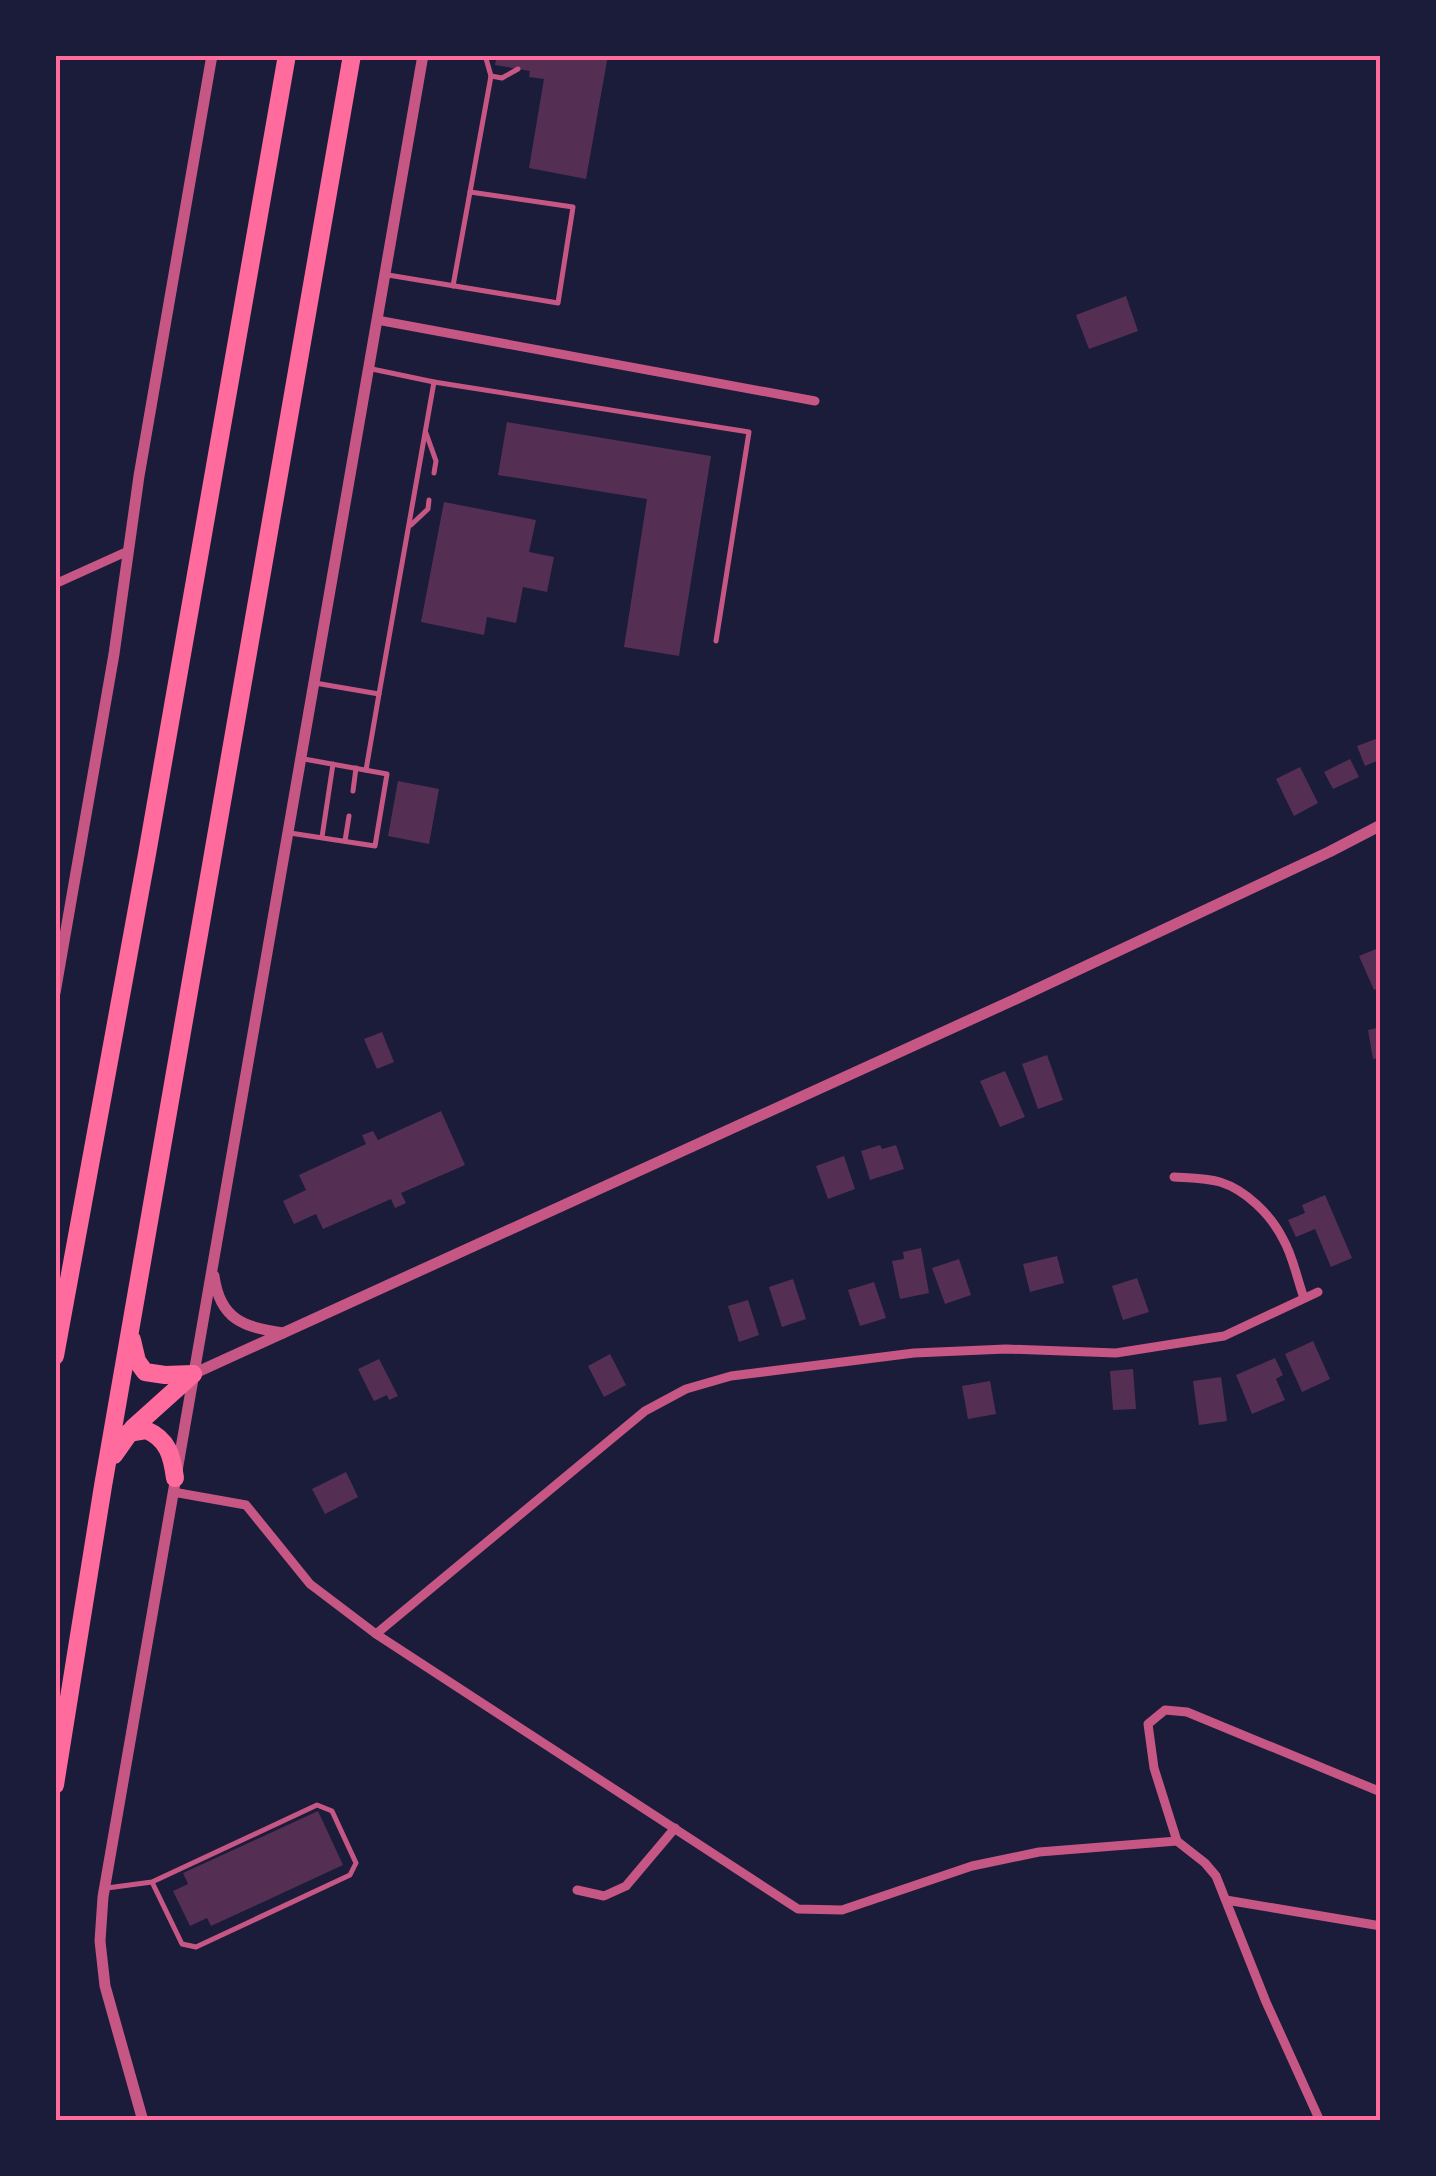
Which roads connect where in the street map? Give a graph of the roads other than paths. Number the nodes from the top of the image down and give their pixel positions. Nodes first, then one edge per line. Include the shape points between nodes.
1 (212, 55) edge
2 (287, 55) edge
3 (352, 55) edge
4 (423, 55) edge
5 (485, 55) edge
6 (518, 69) dead end
7 (491, 76) junction
8 (470, 192) junction
9 (385, 275) junction
10 (453, 286) junction
11 (377, 320) junction
12 (369, 368) junction
13 (434, 382) junction
14 (815, 401) dead end
15 (426, 430) junction
16 (434, 473) dead end
17 (430, 500) dead end
18 (408, 527) junction
19 (128, 551) junction
20 (55, 584) edge
21 (716, 641) dead end
22 (314, 683) junction
23 (380, 694) junction
24 (301, 758) junction
25 (333, 764) junction
26 (356, 768) junction
27 (366, 770) junction
28 (353, 791) dead end
29 (349, 816) dead end
30 (1381, 825) edge
31 (288, 832) junction
32 (322, 837) junction
33 (345, 840) junction
34 (55, 993) edge
35 (1174, 1177) dead end
36 (212, 1266) junction
37 (1318, 1292) dead end
38 (1304, 1298) junction
39 (131, 1329) junction
40 (283, 1334) junction
41 (55, 1356) edge
42 (194, 1374) junction
43 (128, 1434) junction
44 (106, 1468) junction
45 (174, 1485) junction
46 (376, 1634) junction
47 (55, 1784) edge
48 (1381, 1792) edge
49 (675, 1828) junction
50 (1177, 1841) junction
51 (152, 1882) junction
52 (104, 1889) junction
53 (577, 1890) dead end
54 (1226, 1900) junction
55 (1381, 1926) edge
56 (143, 2121) edge
57 (1320, 2121) edge

1 - 19 street
2 - 41 highway
3 - 39 highway
4 - 9 street
5 - 7 lane
6 - 7 lane
7 - 8 lane
8 - 10 lane
8 - 10 lane via 573,207 558,303
9 - 10 lane
9 - 11 street
11 - 12 street
11 - 14 street
12 - 13 lane
12 - 22 street
13 - 15 lane
13 - 21 lane via 749,432
15 - 16 lane
15 - 18 lane
17 - 18 lane
18 - 23 lane
19 - 20 street
19 - 34 street
22 - 23 lane
22 - 24 street
23 - 27 lane
24 - 25 lane
24 - 31 street
25 - 26 lane
25 - 32 lane
26 - 27 lane
26 - 28 lane
27 - 33 lane via 387,774 376,846
29 - 33 lane
30 - 40 street
31 - 32 lane
31 - 36 street
32 - 33 lane
35 - 38 street via 1220,1182 1257,1205 1285,1241
36 - 40 street via 218,1299 231,1316
36 - 42 street
37 - 38 street
38 - 46 street via 1224,1336 1116,1353 914,1354 732,1376 686,1389 585,1458
39 - 42 highway via 145,1372
39 - 44 highway
40 - 42 street
42 - 43 highway
42 - 45 street
43 - 44 highway
43 - 45 highway via 146,1430 161,1439
44 - 47 highway
45 - 46 street via 246,1505 310,1584
45 - 52 street
46 - 49 street
48 - 50 street via 1187,1712 1166,1710 1148,1724
49 - 50 street via 798,1910 842,1910 972,1866 1039,1852
49 - 53 street via 626,1886 604,1896
50 - 54 street via 1216,1876
51 - 51 lane via 182,1944 196,1947 350,1875 356,1863 332,1810 317,1805
51 - 52 lane
52 - 56 street via 105,1986
54 - 55 street
54 - 57 street

